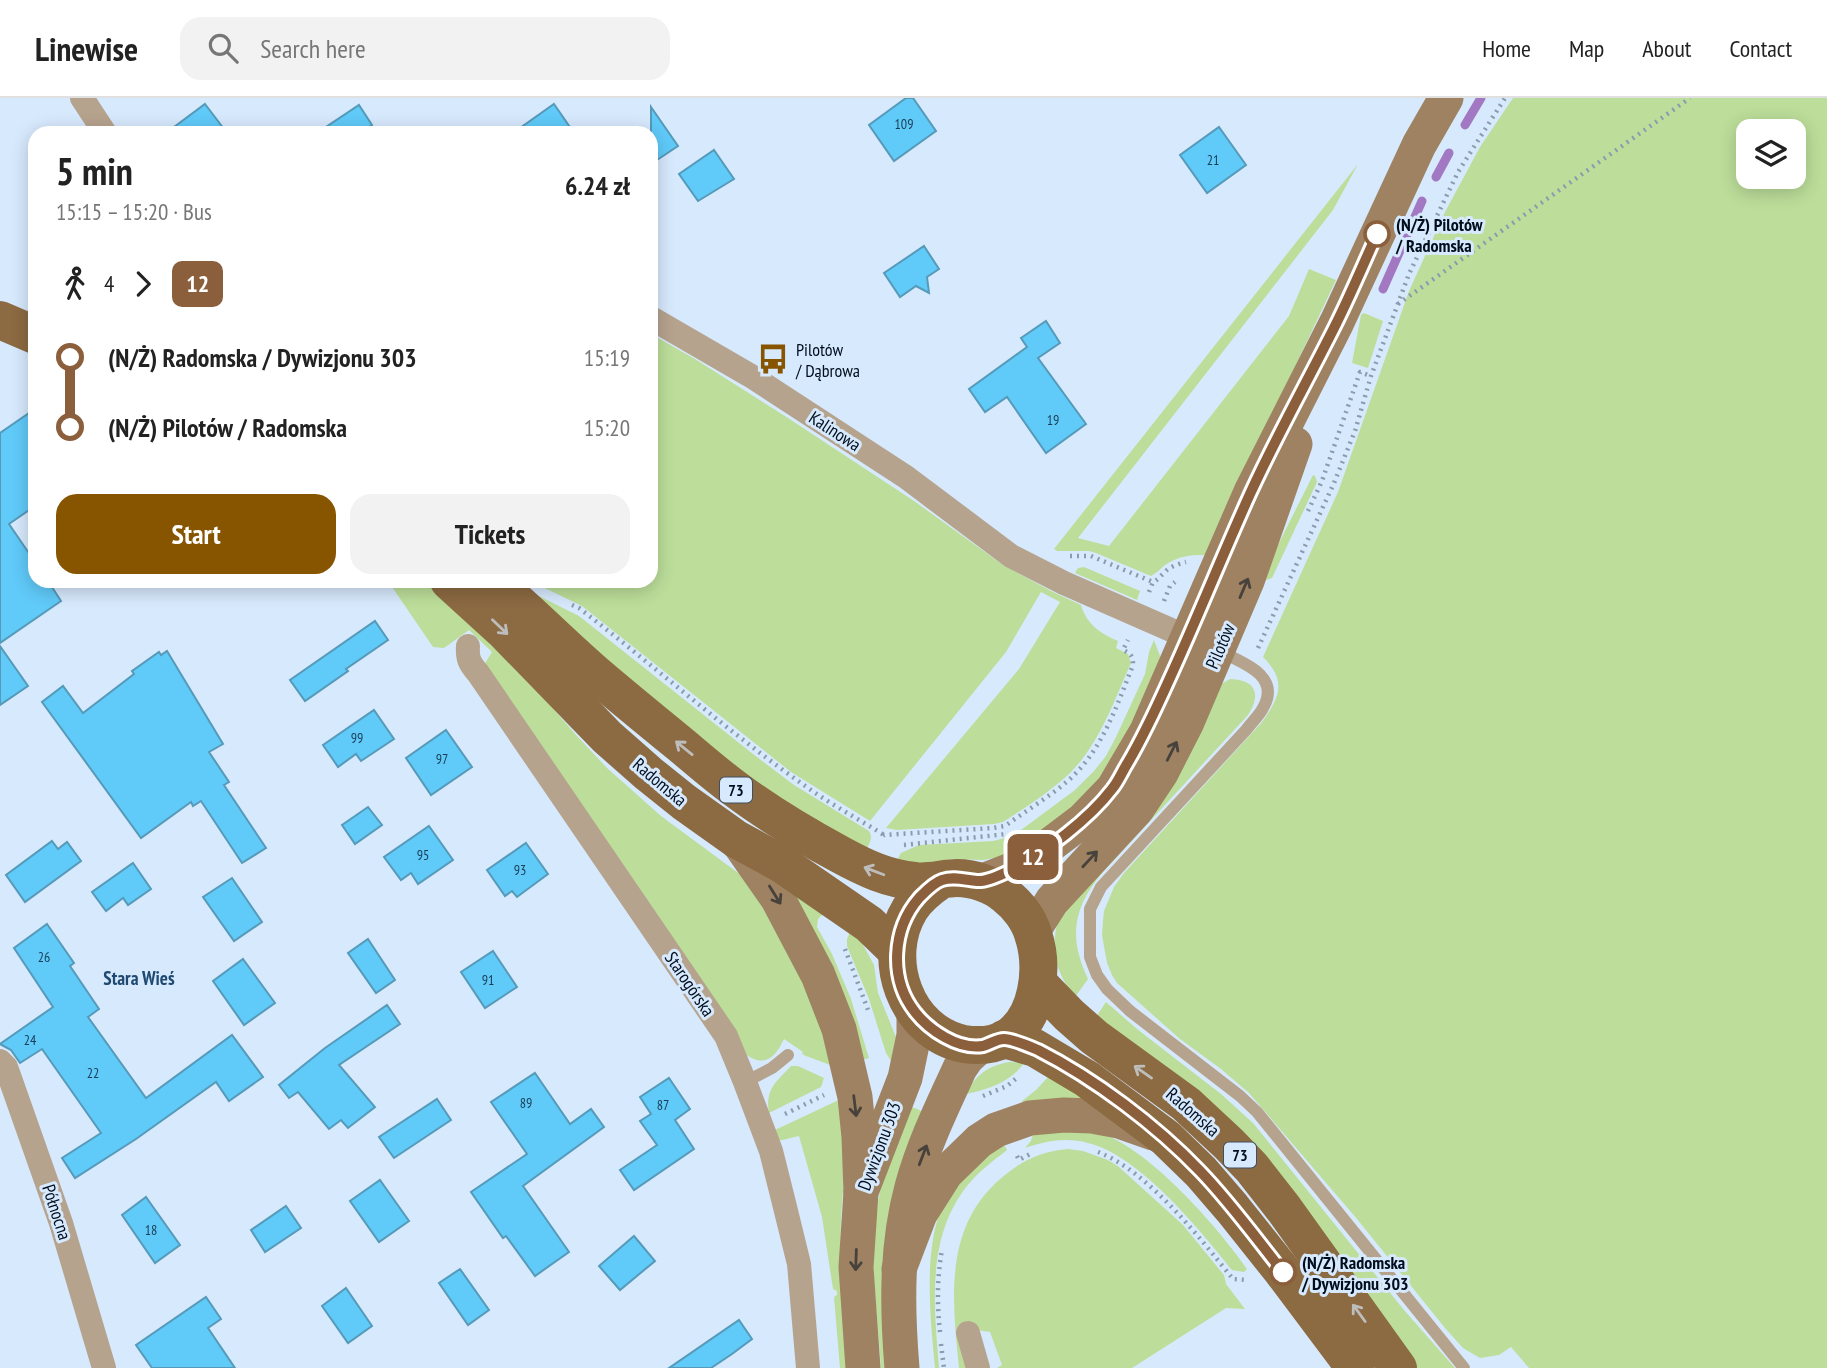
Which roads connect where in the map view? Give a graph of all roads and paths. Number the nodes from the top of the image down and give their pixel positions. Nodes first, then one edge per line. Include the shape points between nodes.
1 (82, 98) edge
2 (1446, 98) edge
3 (1505, 98) edge
4 (1690, 98) edge
5 (100, 126) edge
6 (1397, 305) junction
7 (658, 322) edge
8 (1371, 376) junction
9 (1305, 517) dead end
10 (1068, 556) dead end
11 (1188, 561) dead end
12 (457, 588) edge
13 (501, 588) edge
14 (569, 603) dead end
15 (1130, 635) dead end
16 (1203, 644) junction
17 (468, 646) dead end
18 (1250, 666) junction
19 (1009, 834) dead end
20 (884, 835) junction
21 (736, 839) junction
22 (878, 845) dead end
23 (896, 852) dead end
24 (941, 880) junction
25 (980, 882) junction
26 (1033, 931) junction
27 (897, 951) junction
28 (1038, 983) junction
29 (914, 1010) junction
30 (992, 1043) junction
31 (788, 1055) dead end
32 (0, 1061) edge
33 (745, 1082) junction
34 (831, 1091) dead end
35 (783, 1115) dead end
36 (1166, 1138) junction
37 (1094, 1150) dead end
38 (1035, 1151) dead end
39 (1019, 1160) dead end
40 (861, 1192) junction
41 (944, 1243) dead end
42 (899, 1269) junction
43 (1248, 1280) dead end
44 (968, 1333) dead end
45 (104, 1368) edge
46 (808, 1368) edge
47 (863, 1368) edge
48 (902, 1368) edge
49 (944, 1368) edge
50 (978, 1368) edge
51 (1355, 1368) edge
52 (1398, 1368) edge
53 (1464, 1368) edge

1 - 5 street
2 - 16 main road, Pilotów via 1251,492
3 - 6 path via 1445,198
4 - 6 path
6 - 8 path
7 - 16 street, Kalinowa via 751,376 906,477 1011,556
8 - 9 path via 1360,372
8 - 18 path via 1334,484
10 - 11 path via 1091,556 1153,582
12 -> 21 main road, Radomska / 73 via 607,737 684,803
24 -> 13 main road, 73 via 915,881 865,868 733,788
14 - 20 path via 811,790
15 - 20 path via 1123,650 1131,654 1133,665 1114,712 1094,751 1069,779 1005,826
16 - 18 lane
16 - 25 main road, Pilotów via 1113,789 1083,820 1042,851
26 -> 16 main road, Pilotów via 1052,901 1137,809 1161,773 1187,722
17 - 33 street, Starogórska via 469,663 726,1036
18 - 53 lane via 1268,689 1263,709 1101,887 1090,909 1090,957 1107,989 1130,1011 1257,1112
19 - 23 path via 905,844
20 - 22 path
21 - 27 main road, Radomska / 73 via 808,881 869,924
21 -> 40 main road via 778,899 818,975 839,1029 855,1097
24 - 25 main road, 73
24 - 27 main road, 73 via 911,909
25 - 26 main road, 73 via 1006,895
26 - 28 main road, 73
27 - 29 main road, 73 via 899,980
28 - 30 main road, 73 via 1030,1010 1017,1029
52 -> 28 main road, Radomska / 73 via 1252,1168 1186,1104 1094,1037
29 - 30 main road, 73 via 948,1039
29 - 40 main road, Dywizjonu 303 via 905,1078
30 - 36 main road, 73 via 1035,1048 1087,1079
42 -> 30 main road via 903,1227 922,1156 960,1068 967,1058
31 - 33 lane
32 - 45 street, Północna via 6,1067 61,1223
33 - 46 street, Starogórska via 771,1151 799,1264
34 - 35 path
36 - 42 main road via 1092,1116 1030,1118 996,1130 946,1173 920,1214
36 - 51 main road, 73 via 1232,1208
37 - 43 path via 1119,1161 1155,1191 1233,1279
38 - 39 path
40 -> 47 main road, Dywizjonu 303 via 856,1268
41 - 49 path via 938,1311
42 - 48 main road
44 - 50 street

